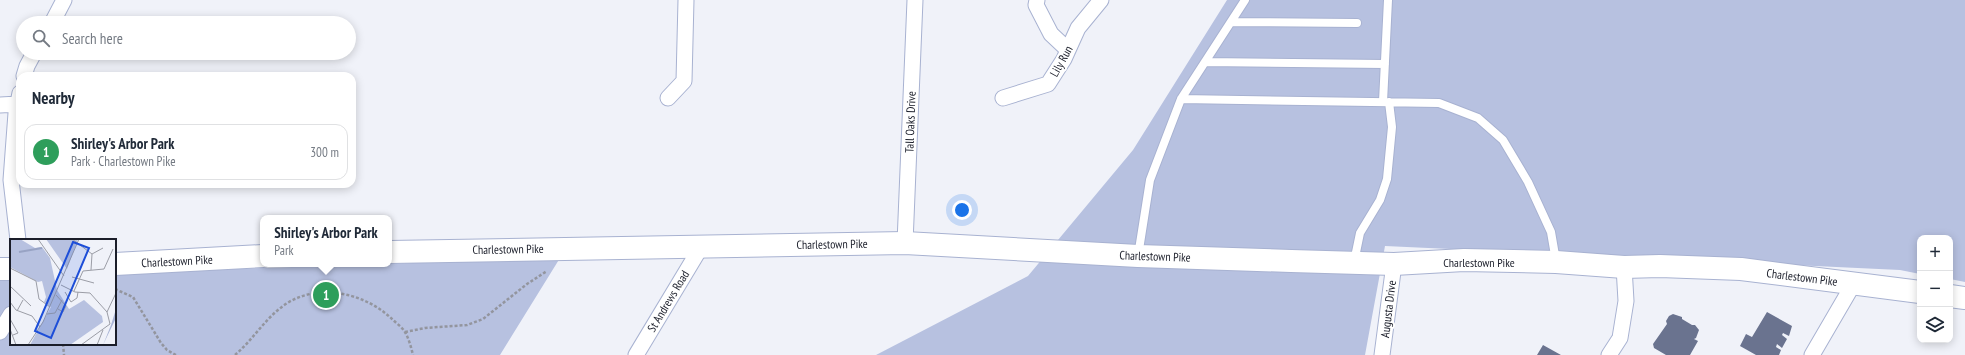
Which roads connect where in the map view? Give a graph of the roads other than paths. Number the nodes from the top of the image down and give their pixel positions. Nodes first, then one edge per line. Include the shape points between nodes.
1 (64, 0) edge
2 (686, 0) edge
3 (915, 0) edge
4 (1036, 0) edge
5 (1101, 0) edge
6 (1245, 0) edge
7 (1388, 0) edge
8 (56, 16) edge
9 (1231, 22) junction
10 (1357, 23) dead end
11 (1068, 50) junction
12 (30, 60) edge
13 (1205, 62) junction
14 (1385, 64) junction
15 (25, 72) edge
16 (668, 98) dead end
17 (1003, 98) dead end
18 (1181, 99) junction
19 (1386, 102) junction
20 (16, 104) edge
21 (0, 105) edge
22 (16, 105) edge
23 (0, 114) edge
24 (16, 126) edge
25 (18, 239) edge
26 (905, 243) junction
27 (701, 247) junction
28 (392, 252) edge
29 (260, 256) edge
30 (1138, 256) junction
31 (1556, 262) junction
32 (1354, 263) junction
33 (116, 264) edge
34 (1394, 264) junction
35 (1624, 267) junction
36 (1854, 283) junction
37 (1917, 292) edge
38 (1953, 296) edge
39 (1965, 298) edge
40 (10, 316) edge
41 (0, 332) edge
42 (636, 355) edge
43 (1382, 355) edge
44 (1609, 355) edge
45 (1812, 355) edge

1 - 8 street
2 - 16 street via 684,81
3 - 26 street, Tall Oaks Drive
4 - 11 street via 1036,5 1051,34
5 - 11 street, Lily Run via 1078,28
6 - 9 lane
7 - 14 lane
9 - 10 lane
9 - 13 lane
11 - 17 street, Lily Run via 1048,84
12 - 15 street
13 - 14 lane
13 - 18 lane
14 - 19 lane
18 - 19 lane
18 - 30 lane via 1150,180
19 - 31 lane via 1439,103 1478,118 1503,140 1528,182 1551,232
19 - 32 lane via 1392,127 1387,179 1380,200 1360,233
20 - 21 street
22 - 23 street
24 - 25 street via 11,180
26 - 27 street, Charlestown Pike
26 - 30 street, Charlestown Pike
27 - 28 street, Charlestown Pike
27 - 42 street, St Andrews Road
29 - 33 street, Charlestown Pike
30 - 32 street, Charlestown Pike
31 - 34 street, Charlestown Pike via 1464,260
31 - 35 street, Charlestown Pike
32 - 34 street, Charlestown Pike
34 - 43 street, Augusta Drive
35 - 36 street, Charlestown Pike via 1741,269
35 - 44 street via 1626,301 1620,338
36 - 37 street, Charlestown Pike
36 - 45 street
38 - 39 street
40 - 41 street

